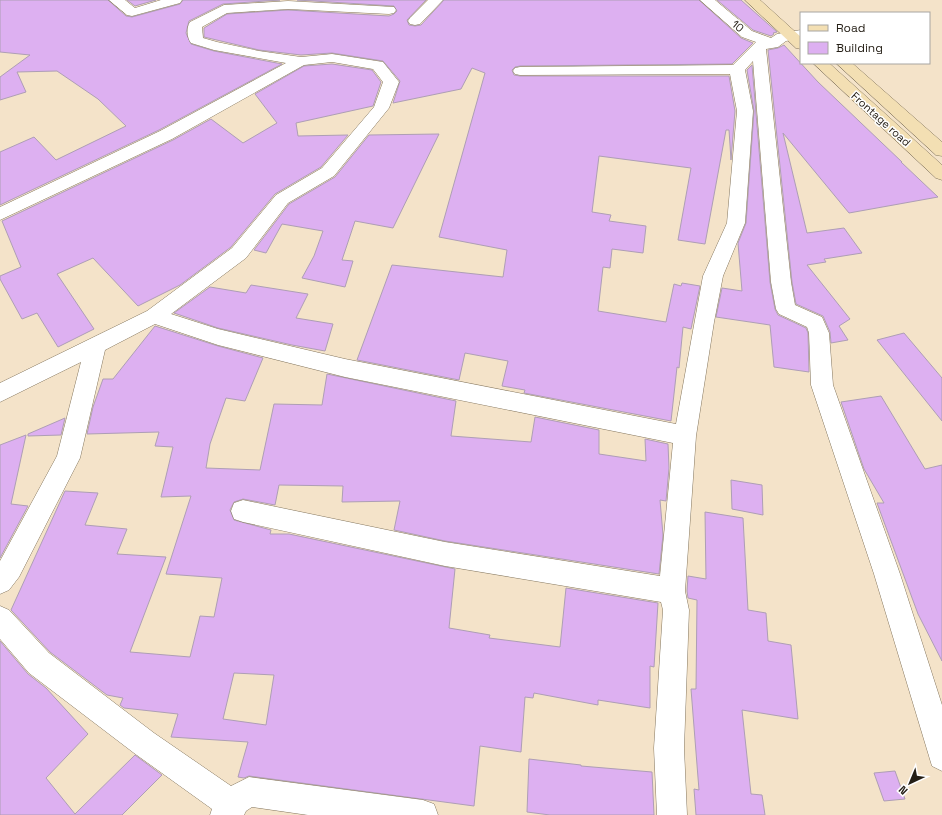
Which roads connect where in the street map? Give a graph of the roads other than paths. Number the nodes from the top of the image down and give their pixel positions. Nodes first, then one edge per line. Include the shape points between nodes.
1 (116, 0) edge
2 (175, 0) edge
3 (436, 0) edge
4 (707, 0) edge
5 (752, 0) edge
6 (288, 2) edge
7 (224, 4) edge
8 (390, 10) dead end
9 (415, 21) dead end
10 (796, 35) edge
11 (766, 45) junction
12 (301, 61) junction
13 (821, 64) edge
14 (844, 64) edge
15 (737, 69) junction
16 (520, 72) dead end
17 (942, 151) edge
18 (942, 174) edge
19 (0, 214) edge
20 (154, 316) junction
21 (96, 345) junction
22 (0, 393) edge
23 (684, 436) junction
24 (243, 511) dead end
25 (0, 581) edge
26 (672, 591) junction
27 (0, 620) edge
28 (942, 756) edge
29 (229, 810) edge
30 (423, 815) edge
31 (672, 815) edge

1 - 2 street via 135,12
3 - 9 street
4 - 11 street, 10 via 747,34
5 - 10 main road
6 - 7 street
6 - 8 street
7 - 12 street via 195,25 196,40 214,46
10 - 11 street via 782,37
11 - 15 street
11 - 28 street via 780,282 786,309 816,322 822,384 887,574
12 - 19 street via 166,135
12 - 20 street via 332,58 378,65 390,82 381,108 328,172 282,199 239,253
13 - 18 main road, Frontage road
14 - 17 main road
15 - 16 street
15 - 23 street via 745,111 736,223 713,276
20 - 21 street
20 - 23 street via 218,337 345,368
21 - 22 street
21 - 25 street via 68,458 10,568
23 - 26 street
24 - 26 street via 445,554
26 - 31 street via 676,610 669,748
27 - 29 street via 39,662
29 - 30 street via 234,801 249,792

